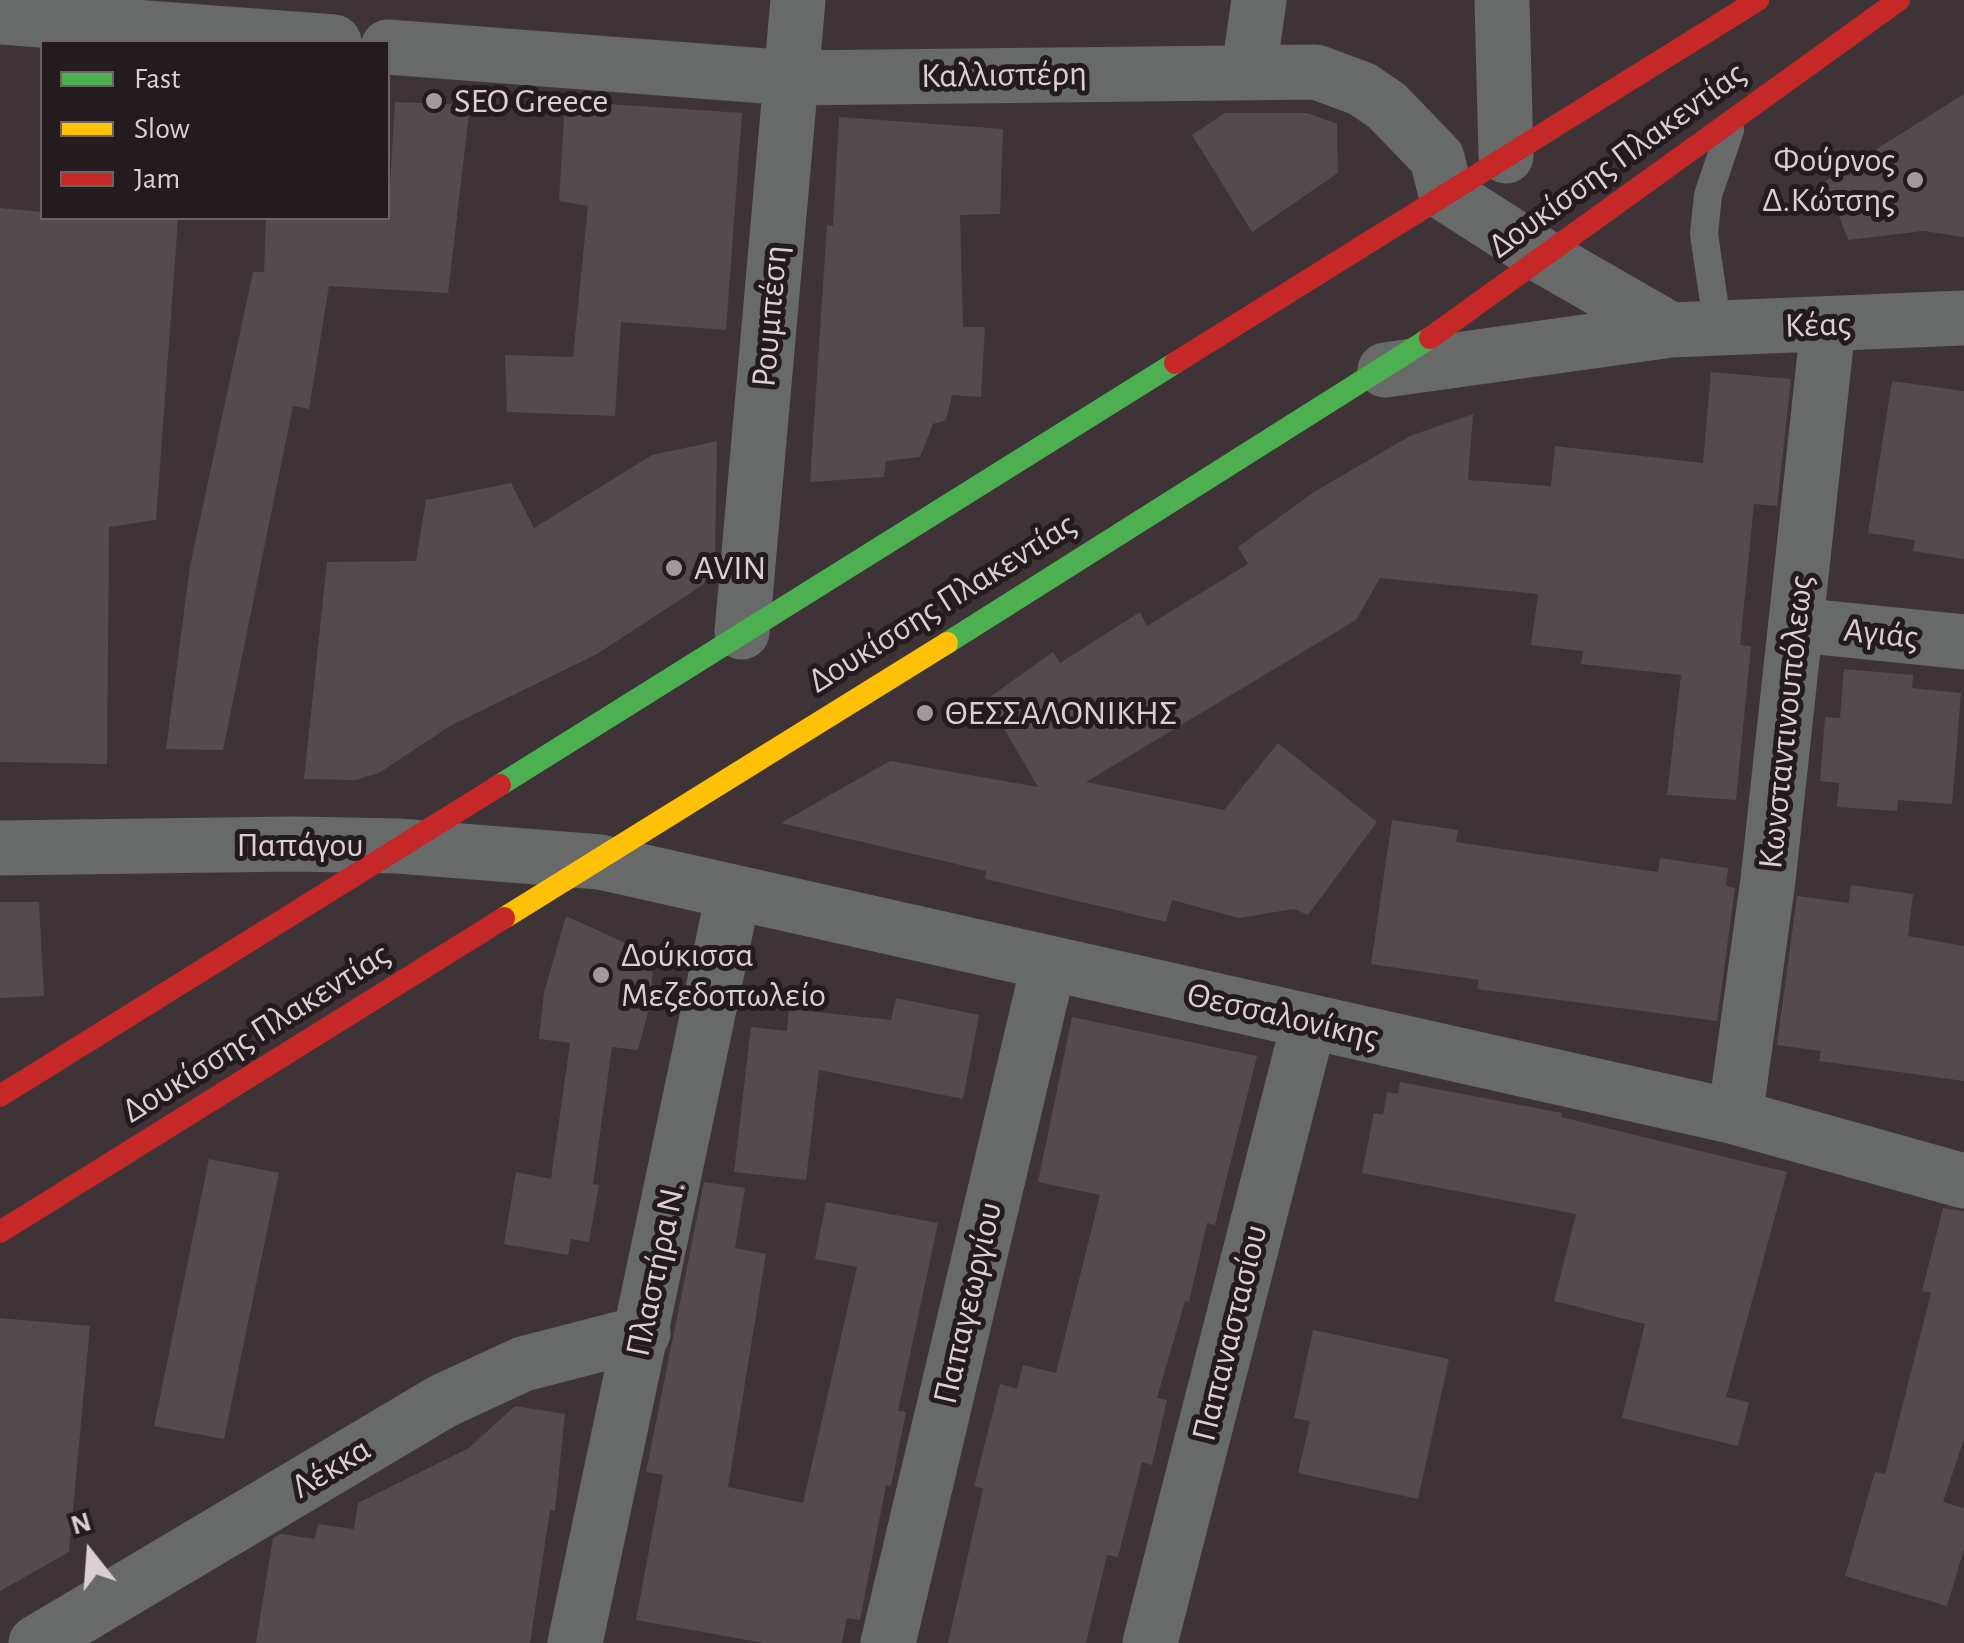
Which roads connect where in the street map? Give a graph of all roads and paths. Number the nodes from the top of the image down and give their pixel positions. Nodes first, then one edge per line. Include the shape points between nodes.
1 (798, 0) edge
2 (1259, 0) edge
3 (1502, 0) edge
4 (1899, 0) edge
5 (1747, 3) edge
6 (0, 17) edge
7 (307, 40) edge
8 (390, 47) edge
9 (1250, 70) junction
10 (791, 78) junction
11 (1734, 119) junction
12 (1506, 156) junction
13 (1446, 194) junction
14 (1544, 257) junction
15 (1964, 318) edge
16 (1828, 326) junction
17 (1694, 329) junction
18 (1385, 370) junction
19 (1797, 625) junction
20 (742, 632) junction
21 (1964, 642) edge
22 (398, 846) junction
23 (0, 848) edge
24 (600, 862) junction
25 (733, 895) junction
26 (1049, 963) junction
27 (1309, 1022) junction
28 (0, 1096) edge
29 (1735, 1117) junction
30 (1964, 1181) edge
31 (0, 1232) edge
32 (643, 1333) junction
33 (1160, 1641) edge
34 (36, 1643) edge
35 (575, 1643) edge
36 (888, 1643) edge

1 - 10 street, Ρουμπέση
2 - 9 street
3 - 12 street
4 - 11 main road, Δουκίσσης Πλακεντίας
5 - 12 main road, Δουκίσσης Πλακεντίας
6 - 7 street
8 - 10 street, Καλλισπέρη
9 - 10 street, Καλλισπέρη
9 - 13 street, Καλλισπέρη via 1316,72 1362,89 1438,158
10 - 20 street, Ρουμπέση
11 - 14 main road, Δουκίσσης Πλακεντίας
11 - 17 lane via 1708,196
12 - 13 main road, Δουκίσσης Πλακεντίας
13 - 14 street
13 - 20 main road, Δουκίσσης Πλακεντίας
14 - 17 street
14 - 18 main road, Δουκίσσης Πλακεντίας
15 - 16 street, Κέας
16 - 17 street, Κέας
16 - 19 street, Κωνσταντινουπόλεως
17 - 18 street, Κέας
18 - 24 main road, Δουκίσσης Πλακεντίας
19 - 21 street, Αγιάς
19 - 29 street, Κωνσταντινουπόλεως
20 - 22 main road, Δουκίσσης Πλακεντίας
22 - 23 street, Παπάγου
22 - 24 street, Παπάγου
22 - 28 main road, Δουκίσσης Πλακεντίας
24 - 25 street, Θεσσαλονίκης
24 - 31 main road, Δουκίσσης Πλακεντίας
25 - 26 street, Θεσσαλονίκης
25 - 32 street, Πλαστήρα Ν.
26 - 27 street, Θεσσαλονίκης
26 - 36 street, Παπαγεωργίου
27 - 29 street, Θεσσαλονίκης
27 - 33 street, Παπαναστασίου
29 - 30 street, Θεσσαλονίκης
32 - 34 street, Λέκκα via 523,1364 443,1401
32 - 35 street, Πλαστήρα Ν.

